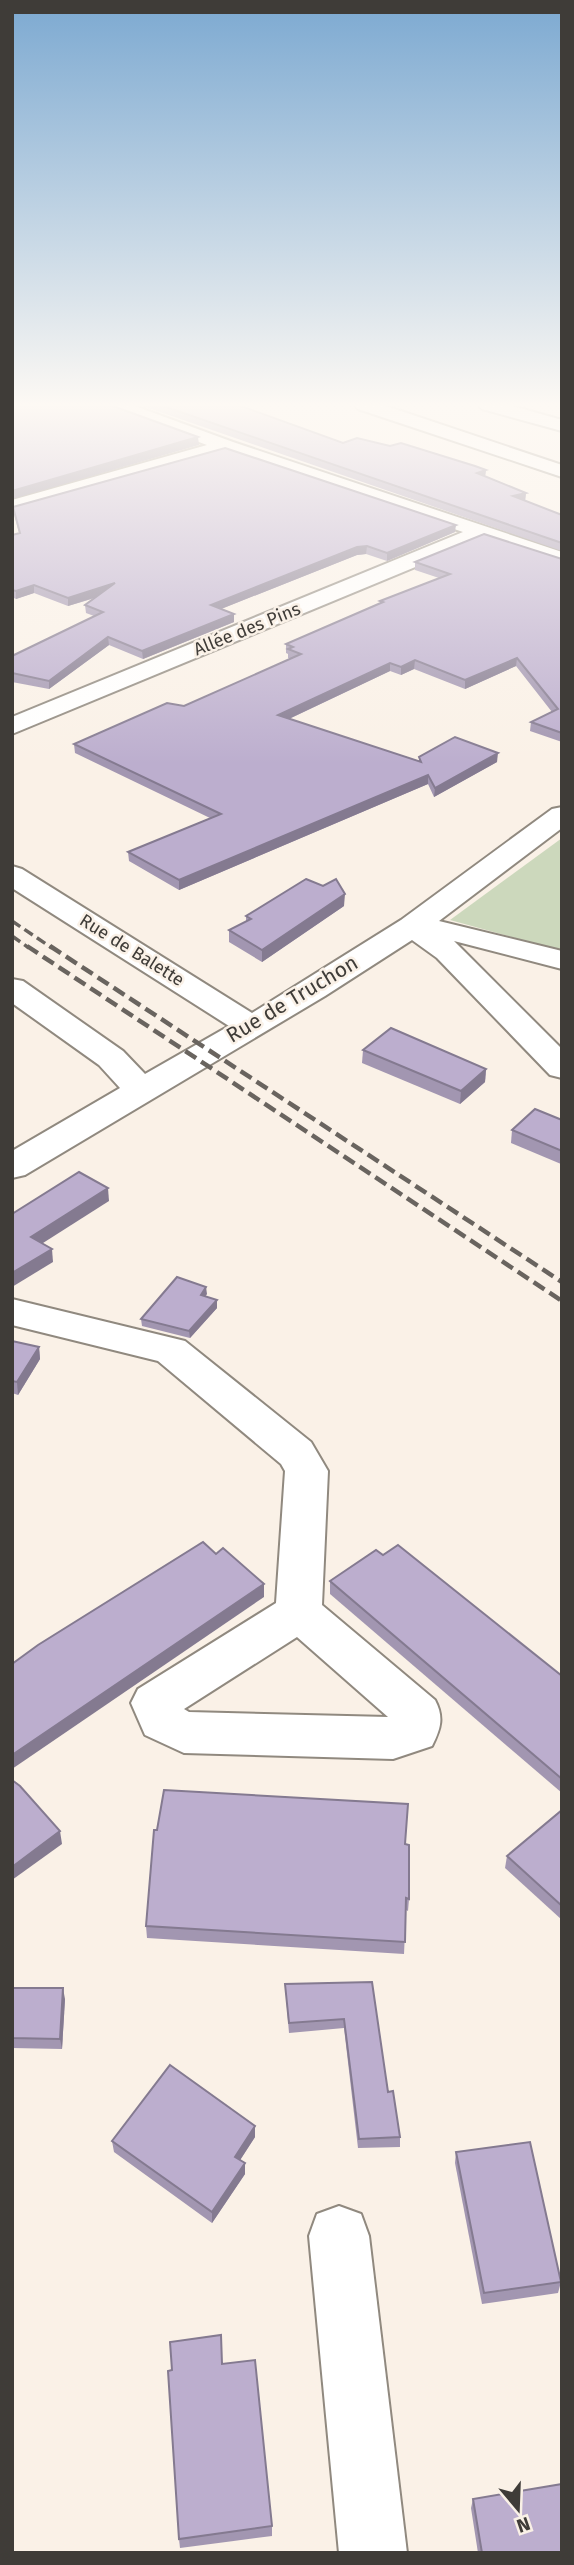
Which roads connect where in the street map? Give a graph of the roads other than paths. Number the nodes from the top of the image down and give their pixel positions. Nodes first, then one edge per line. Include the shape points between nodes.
1 (460, 525) edge
2 (482, 532) junction
3 (562, 559) edge
4 (12, 726) edge
5 (562, 815) edge
6 (12, 875) edge
7 (412, 926) junction
8 (562, 960) edge
9 (12, 988) edge
10 (251, 1026) junction
11 (562, 1068) edge
12 (140, 1089) junction
13 (12, 1167) edge
14 (12, 1312) edge
15 (299, 1612) junction
16 (339, 2236) dead end
17 (373, 2553) edge

1 - 2 main road
2 - 3 main road
2 - 4 main road, Allée des Pins
5 - 7 main road, Rue de Truchon
6 - 10 main road, Rue de Balette
7 - 8 main road via 455,932
7 - 10 main road, Rue de Truchon
7 - 11 main road via 449,951
9 - 12 main road via 111,1058
10 - 12 main road, Rue de Truchon
12 - 13 main road, Rue de Truchon
14 - 15 main road via 171,1351 296,1453 307,1471
15 - 15 main road via 155,1703 163,1721 184,1732 393,1738 415,1731 418,1714
16 - 17 main road

